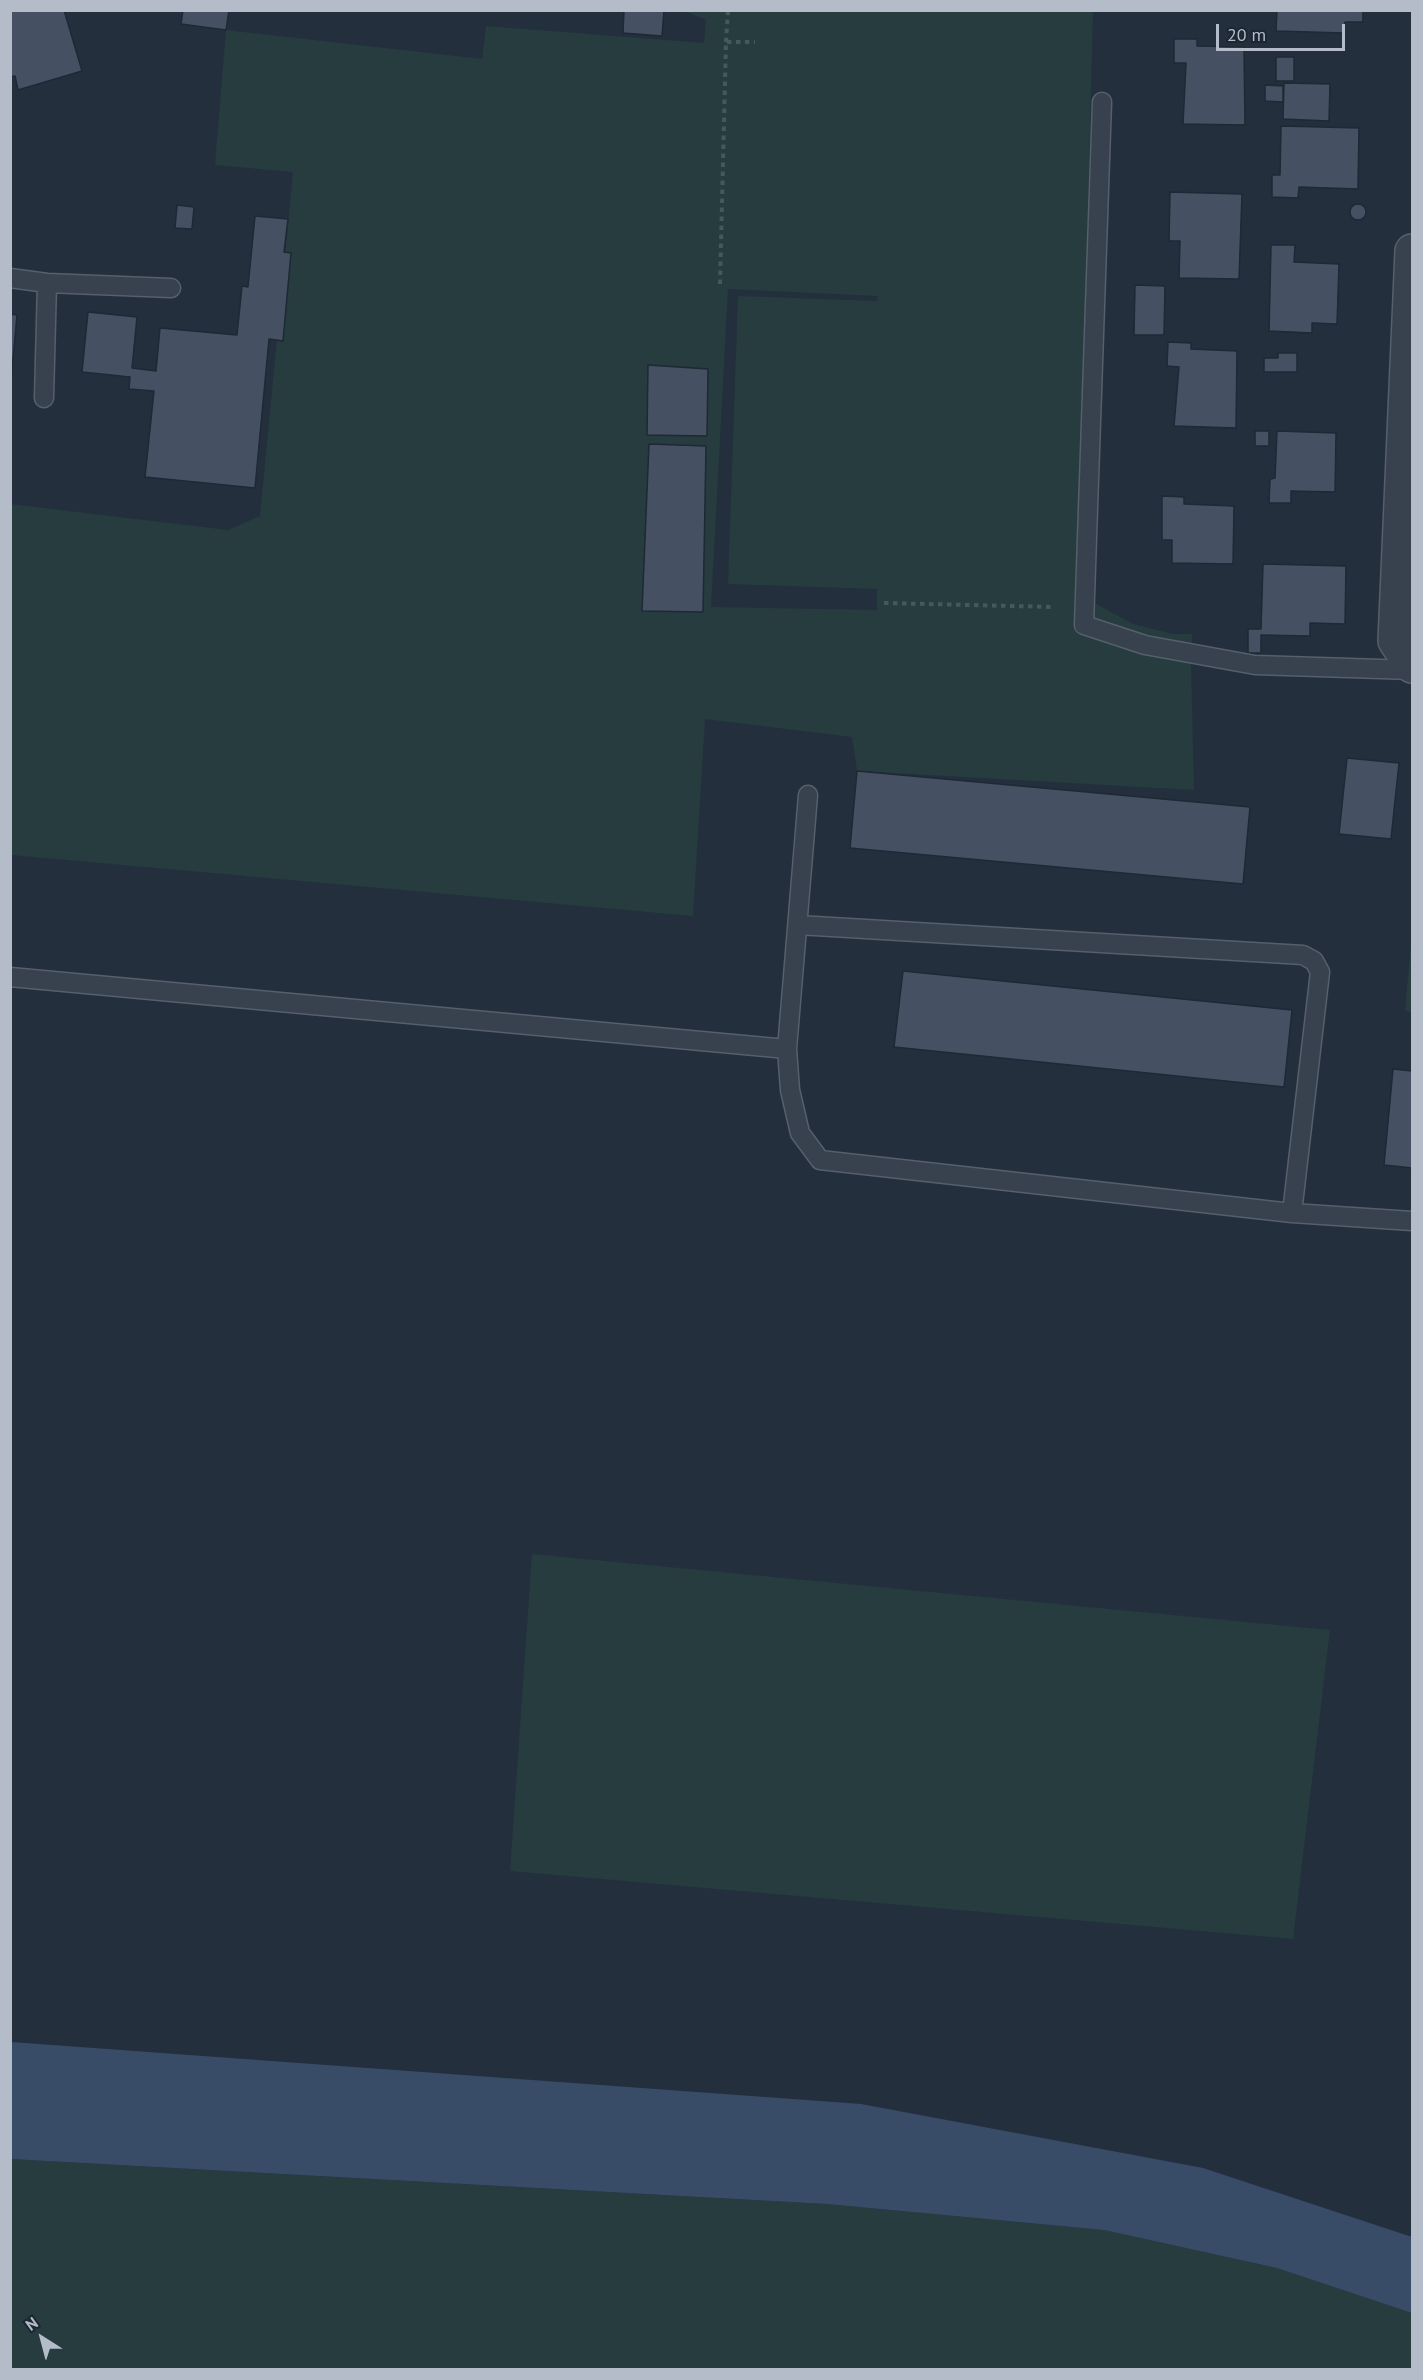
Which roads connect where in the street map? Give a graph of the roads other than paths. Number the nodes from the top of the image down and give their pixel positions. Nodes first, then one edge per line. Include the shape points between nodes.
1 (1102, 102) dead end
2 (1413, 251) edge
3 (10, 278) edge
4 (47, 283) junction
5 (171, 288) dead end
6 (44, 398) dead end
7 (1413, 666) edge
8 (1413, 670) edge
9 (808, 795) dead end
10 (798, 925) junction
11 (10, 977) edge
12 (788, 1049) junction
13 (1293, 1213) junction
14 (1413, 1221) edge

1 - 8 lane via 1084,625 1145,645 1255,665
2 - 7 street via 1395,641
3 - 4 lane
4 - 5 lane
4 - 6 lane
9 - 10 lane
10 - 12 lane
10 - 13 lane via 1303,955 1314,961 1320,972
11 - 12 lane
12 - 13 lane via 790,1090 801,1133 819,1160
13 - 14 lane

